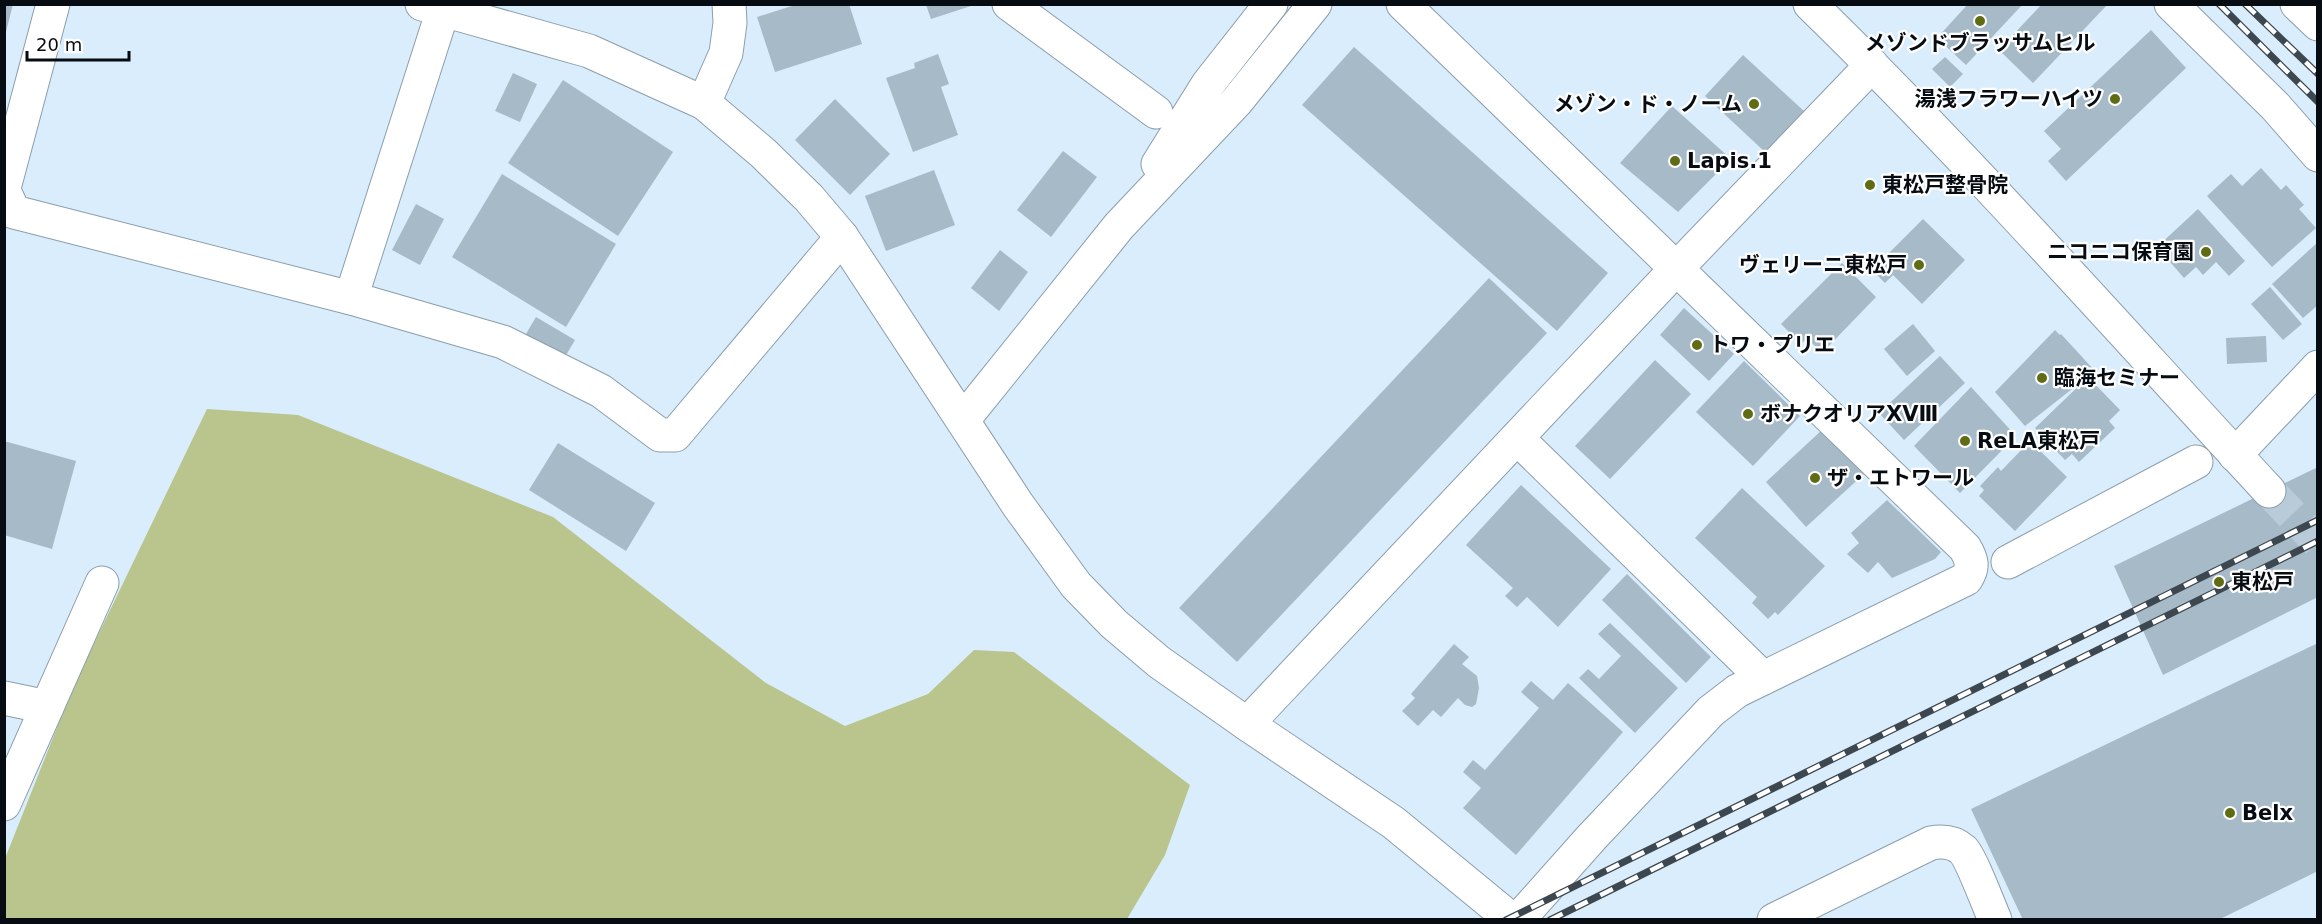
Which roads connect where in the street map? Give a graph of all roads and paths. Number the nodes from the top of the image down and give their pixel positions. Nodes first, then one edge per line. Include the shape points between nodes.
1 (53, 4) edge
2 (729, 4) edge
3 (1009, 4) edge
4 (1271, 4) edge
5 (1315, 4) edge
6 (1403, 4) edge
7 (1810, 4) edge
8 (2171, 4) edge
9 (432, 7) edge
10 (1872, 65) junction
11 (704, 103) junction
12 (1156, 112) dead end
13 (2318, 154) edge
14 (4, 190) edge
15 (1119, 226) junction
16 (842, 237) junction
17 (1675, 270) junction
18 (351, 298) junction
19 (2318, 367) edge
20 (963, 420) junction
21 (1517, 438) junction
22 (2235, 455) junction
23 (2196, 462) dead end
24 (2269, 491) tunnel mouth
25 (2007, 562) dead end
26 (102, 583) dead end
27 (1763, 678) junction
28 (4, 698) edge
29 (47, 707) junction
30 (1247, 724) junction
31 (4, 804) edge
32 (1512, 920) edge
33 (1518, 920) edge
34 (1774, 920) edge
35 (1995, 920) edge

1 - 14 street
2 - 11 street via 726,53
3 - 12 street
4 - 15 street via 1208,84
5 - 15 street via 1237,101
6 - 17 street
7 - 10 street
8 - 13 street
9 - 11 street via 589,51
9 - 18 street
10 - 17 street
10 - 22 street via 2044,244
11 - 16 street via 763,153
14 - 18 street via 14,212
15 - 20 street
16 - 18 street via 675,435 660,435 601,391 503,342
16 - 20 street
17 - 21 street
17 - 27 street via 1965,548 1972,559 1966,579
19 - 22 street
20 - 30 street via 1076,585 1159,662
21 - 27 street
21 - 30 street
22 - 24 street
23 - 25 street
26 - 29 street
27 - 33 street via 1711,711
28 - 29 street
29 - 31 street
30 - 32 street via 1394,823
34 - 35 street via 1940,842 1963,851

